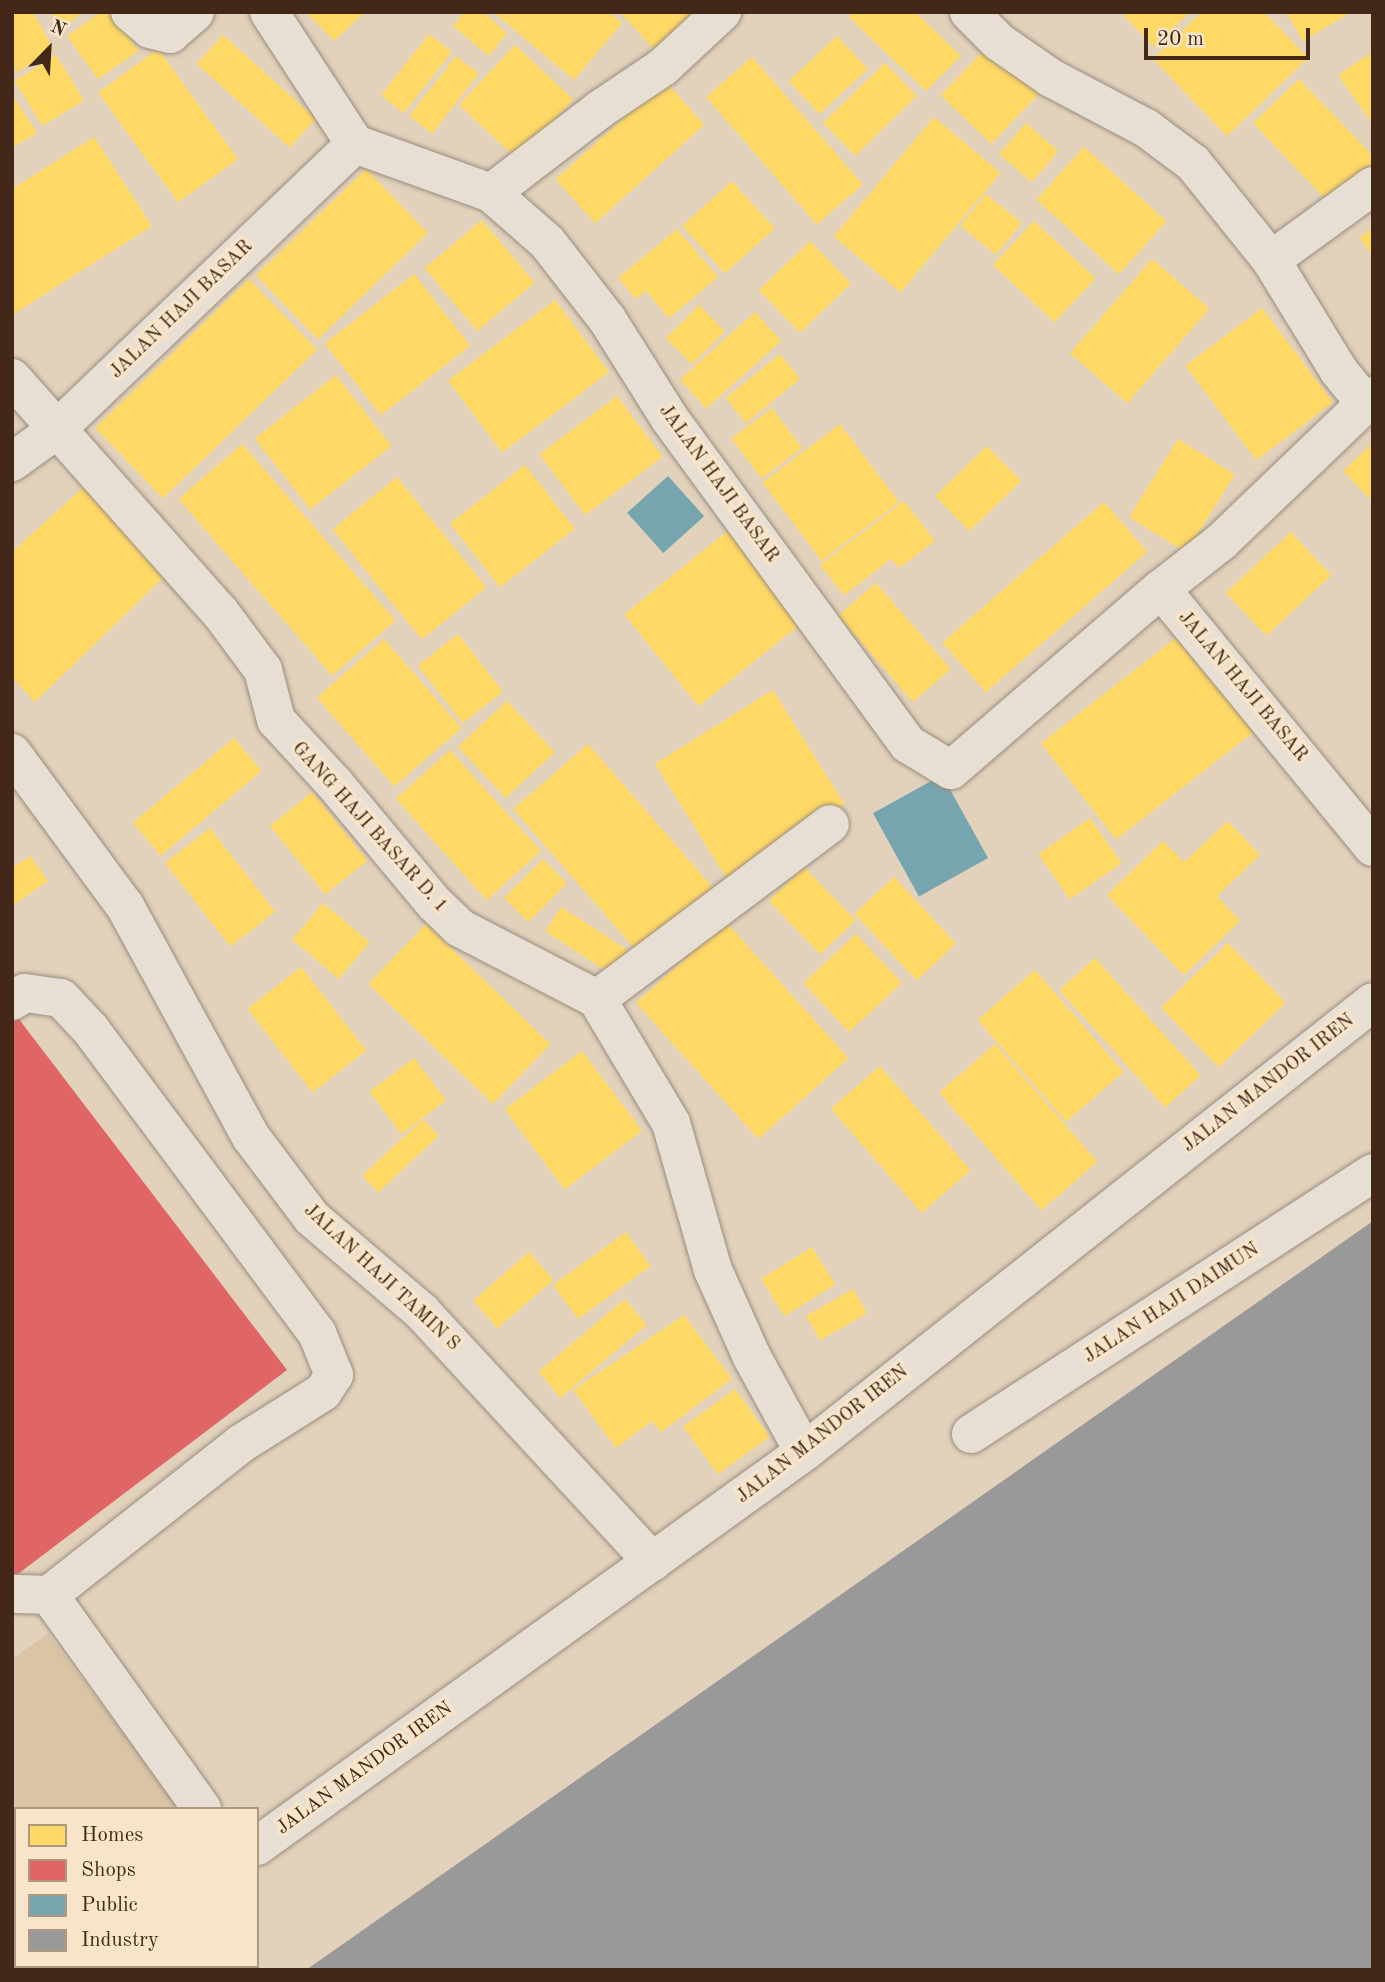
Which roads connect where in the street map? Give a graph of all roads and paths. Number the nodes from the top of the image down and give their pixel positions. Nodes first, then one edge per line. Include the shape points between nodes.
1 (130, 12) edge
2 (195, 12) edge
3 (269, 12) edge
4 (722, 12) edge
5 (969, 12) edge
6 (355, 144) junction
7 (1373, 186) edge
8 (491, 193) junction
9 (1271, 260) junction
10 (12, 377) edge
11 (1368, 399) edge
12 (56, 430) junction
13 (12, 462) edge
14 (1161, 589) junction
15 (12, 753) edge
16 (830, 824) dead end
17 (1373, 847) edge
18 (597, 999) junction
19 (12, 1001) edge
20 (1373, 1002) edge
21 (1373, 1173) edge
22 (971, 1434) dead end
23 (804, 1452) junction
24 (653, 1562) junction
25 (31, 1595) edge
26 (200, 1807) edge
27 (259, 1845) edge

1 - 2 street via 150,29 170,34
3 - 6 street
4 - 8 street via 663,67
5 - 9 street via 999,42 1051,78 1146,128 1193,163
6 - 8 street, JALAN HAJI BASAR
6 - 12 street, JALAN HAJI BASAR
7 - 9 street
8 - 14 street, JALAN HAJI BASAR via 547,242 607,319 670,419 908,744 945,769 970,758
9 - 11 street via 1339,370
10 - 12 street, GANG HAJI BASAR D. 1
11 - 14 street via 1250,516
12 - 13 street, JALAN HAJI BASAR
12 - 18 street, GANG HAJI BASAR D. 1 via 220,612 263,670 276,720 434,903 460,928
14 - 17 street, JALAN HAJI BASAR
15 - 24 street, JALAN HAJI TAMIN S via 125,906 251,1137 305,1208 422,1312
16 - 18 street
18 - 23 street via 671,1123 713,1270 751,1357
19 - 25 street via 25,993 61,998 92,1030 317,1333 334,1375 323,1391 242,1443
20 - 23 street, JALAN MANDOR IREN
21 - 22 street, JALAN HAJI DAIMUN
23 - 24 street, JALAN MANDOR IREN
24 - 27 street, JALAN MANDOR IREN
25 - 26 street

